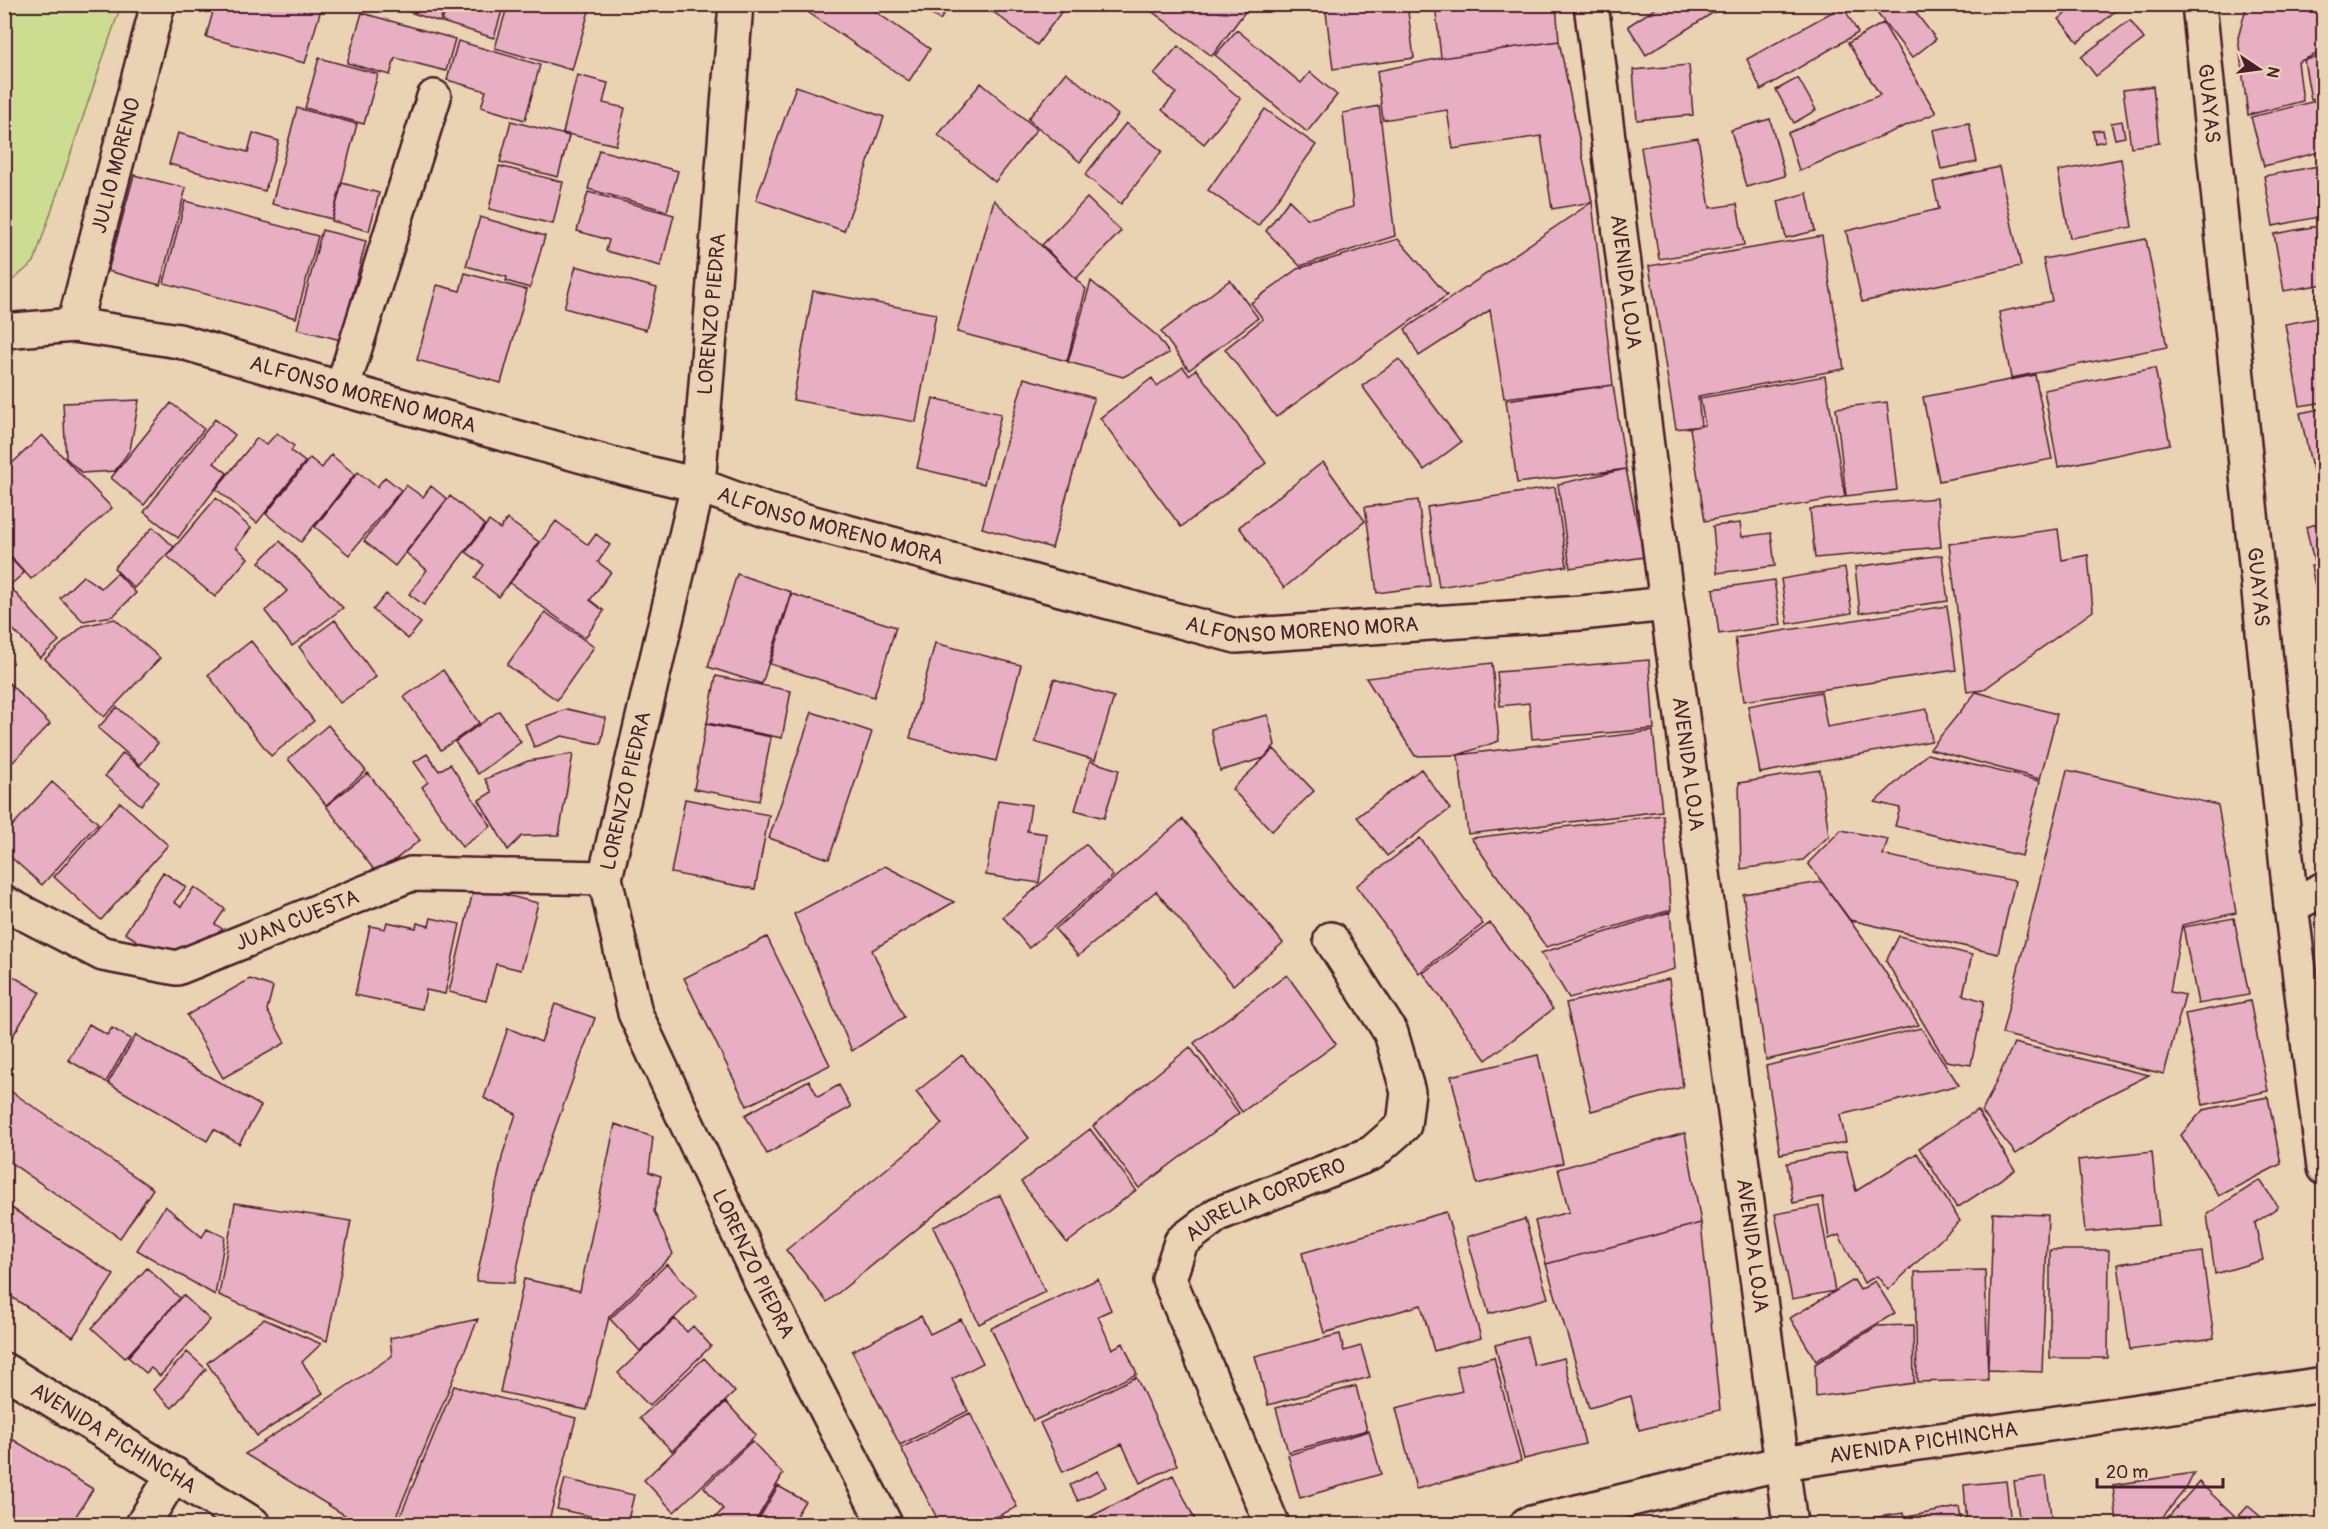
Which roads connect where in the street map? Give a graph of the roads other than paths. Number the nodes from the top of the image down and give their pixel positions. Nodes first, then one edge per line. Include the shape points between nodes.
1 (158, 4) edge
2 (736, 4) edge
3 (1591, 4) edge
4 (2199, 4) edge
5 (434, 97) dead end
6 (74, 325) junction
7 (4, 331) edge
8 (342, 389) junction
9 (698, 485) junction
10 (1667, 604) junction
11 (605, 878) junction
12 (2324, 889) edge
13 (4, 903) edge
14 (2290, 906) junction
15 (1330, 939) dead end
16 (2324, 1168) edge
17 (4, 1370) edge
18 (2324, 1384) edge
19 (1782, 1463) junction
20 (174, 1474) junction
21 (143, 1524) edge
22 (254, 1524) edge
23 (885, 1524) edge
24 (1272, 1524) edge
25 (1527, 1524) edge
26 (1790, 1524) edge

1 - 6 street, JULIO MORENO
2 - 9 street, LORENZO PIEDRA
3 - 10 street, AVENIDA LOJA
4 - 14 street, GUAYAS
5 - 8 street
6 - 7 street, ALFONSO MORENO MORA
6 - 8 street, ALFONSO MORENO MORA via 179,341
8 - 9 street, ALFONSO MORENO MORA
9 - 10 street, ALFONSO MORENO MORA via 765,510 1236,636
9 - 11 street, LORENZO PIEDRA
10 - 19 street, AVENIDA LOJA
11 - 13 street, JUAN CUESTA via 411,874 177,968 103,954
11 - 23 street, LORENZO PIEDRA via 635,1012 761,1282
12 - 14 street
14 - 16 street, GUAYAS
15 - 24 street, AURELIA CORDERO via 1391,1032 1408,1092 1404,1125 1372,1153 1218,1214 1181,1242 1169,1280
17 - 20 street, AVENIDA PICHINCHA
18 - 19 street, AVENIDA PICHINCHA
19 - 25 street, AVENIDA PICHINCHA
19 - 26 street, AVENIDA LOJA
20 - 21 street
20 - 22 street, AVENIDA PICHINCHA

